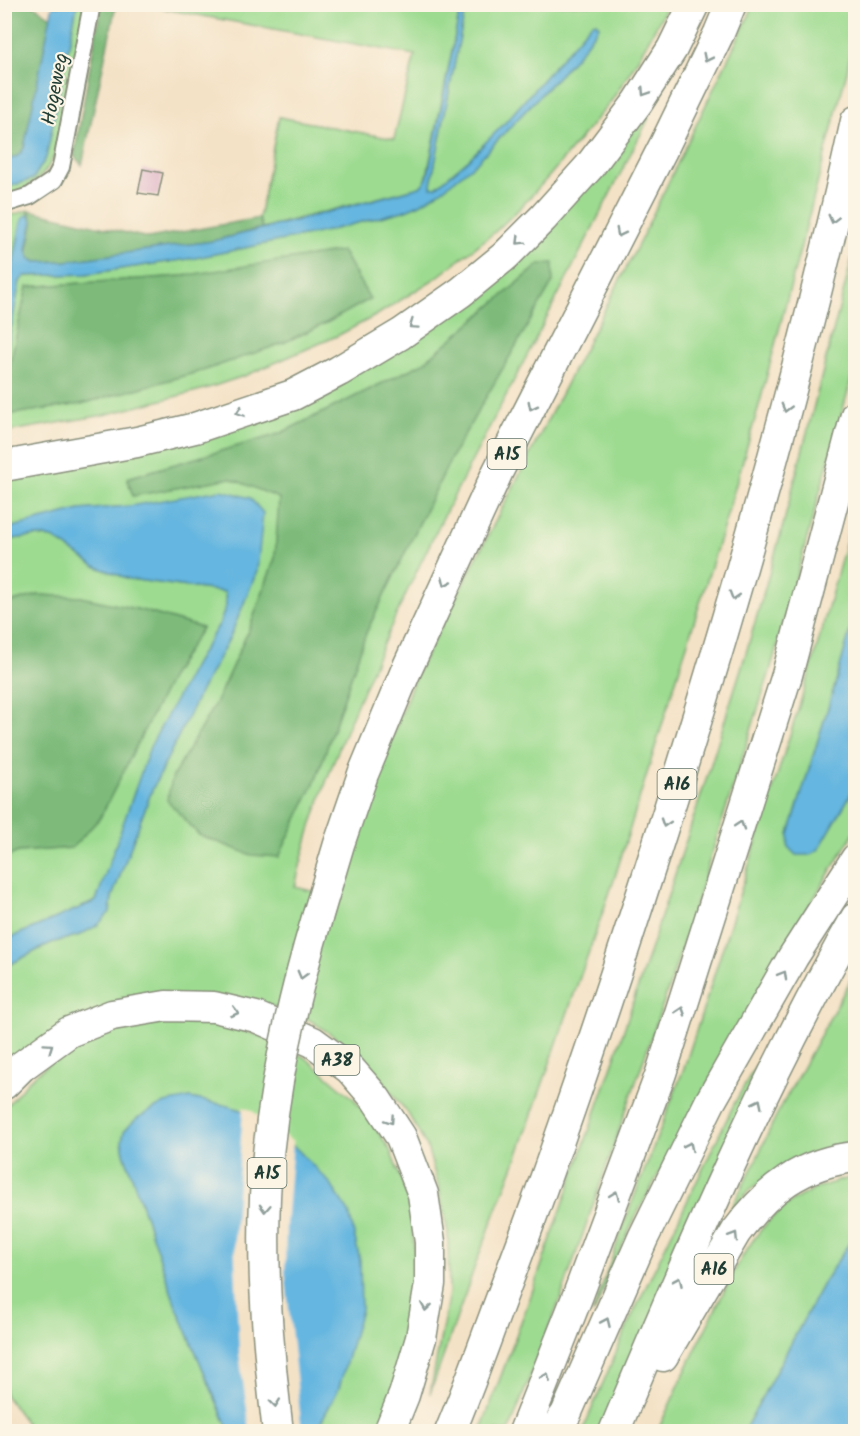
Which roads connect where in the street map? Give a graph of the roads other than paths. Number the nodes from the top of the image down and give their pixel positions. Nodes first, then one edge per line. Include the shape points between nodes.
1 (92, 4) edge
2 (694, 4) edge
3 (731, 4) edge
4 (855, 121) edge
5 (4, 204) edge
6 (855, 415) edge
7 (4, 465) edge
8 (855, 859) edge
9 (855, 918) edge
10 (4, 1084) edge
11 (855, 1157) edge
12 (278, 1431) edge
13 (390, 1431) edge
14 (450, 1431) edge
15 (524, 1431) edge
16 (554, 1431) edge
17 (614, 1431) edge
18 (619, 1431) edge

1 - 5 street, Hogeweg via 61,167 54,180 30,196
2 -> 7 highway via 672,49 638,102 589,167 505,256 401,334 294,395 195,428
3 -> 12 highway, A15, bridge via 665,144 498,471 418,643 363,774 339,844 295,1000 273,1109 268,1156 265,1285
4 -> 14 highway, A16 via 795,376 674,795 610,996 535,1210
15 -> 6 highway via 665,1062 787,675
16 -> 8 highway via 566,1414 643,1238 710,1102 793,957
17 -> 9 highway, A16 via 740,1141
10 -> 13 highway, A38 via 69,1032 112,1015 166,1006 214,1007 256,1017 313,1042 350,1070 401,1137 423,1194 430,1242 430,1284 421,1338
18 -> 11 highway, A16 via 750,1213 794,1177 838,1159

